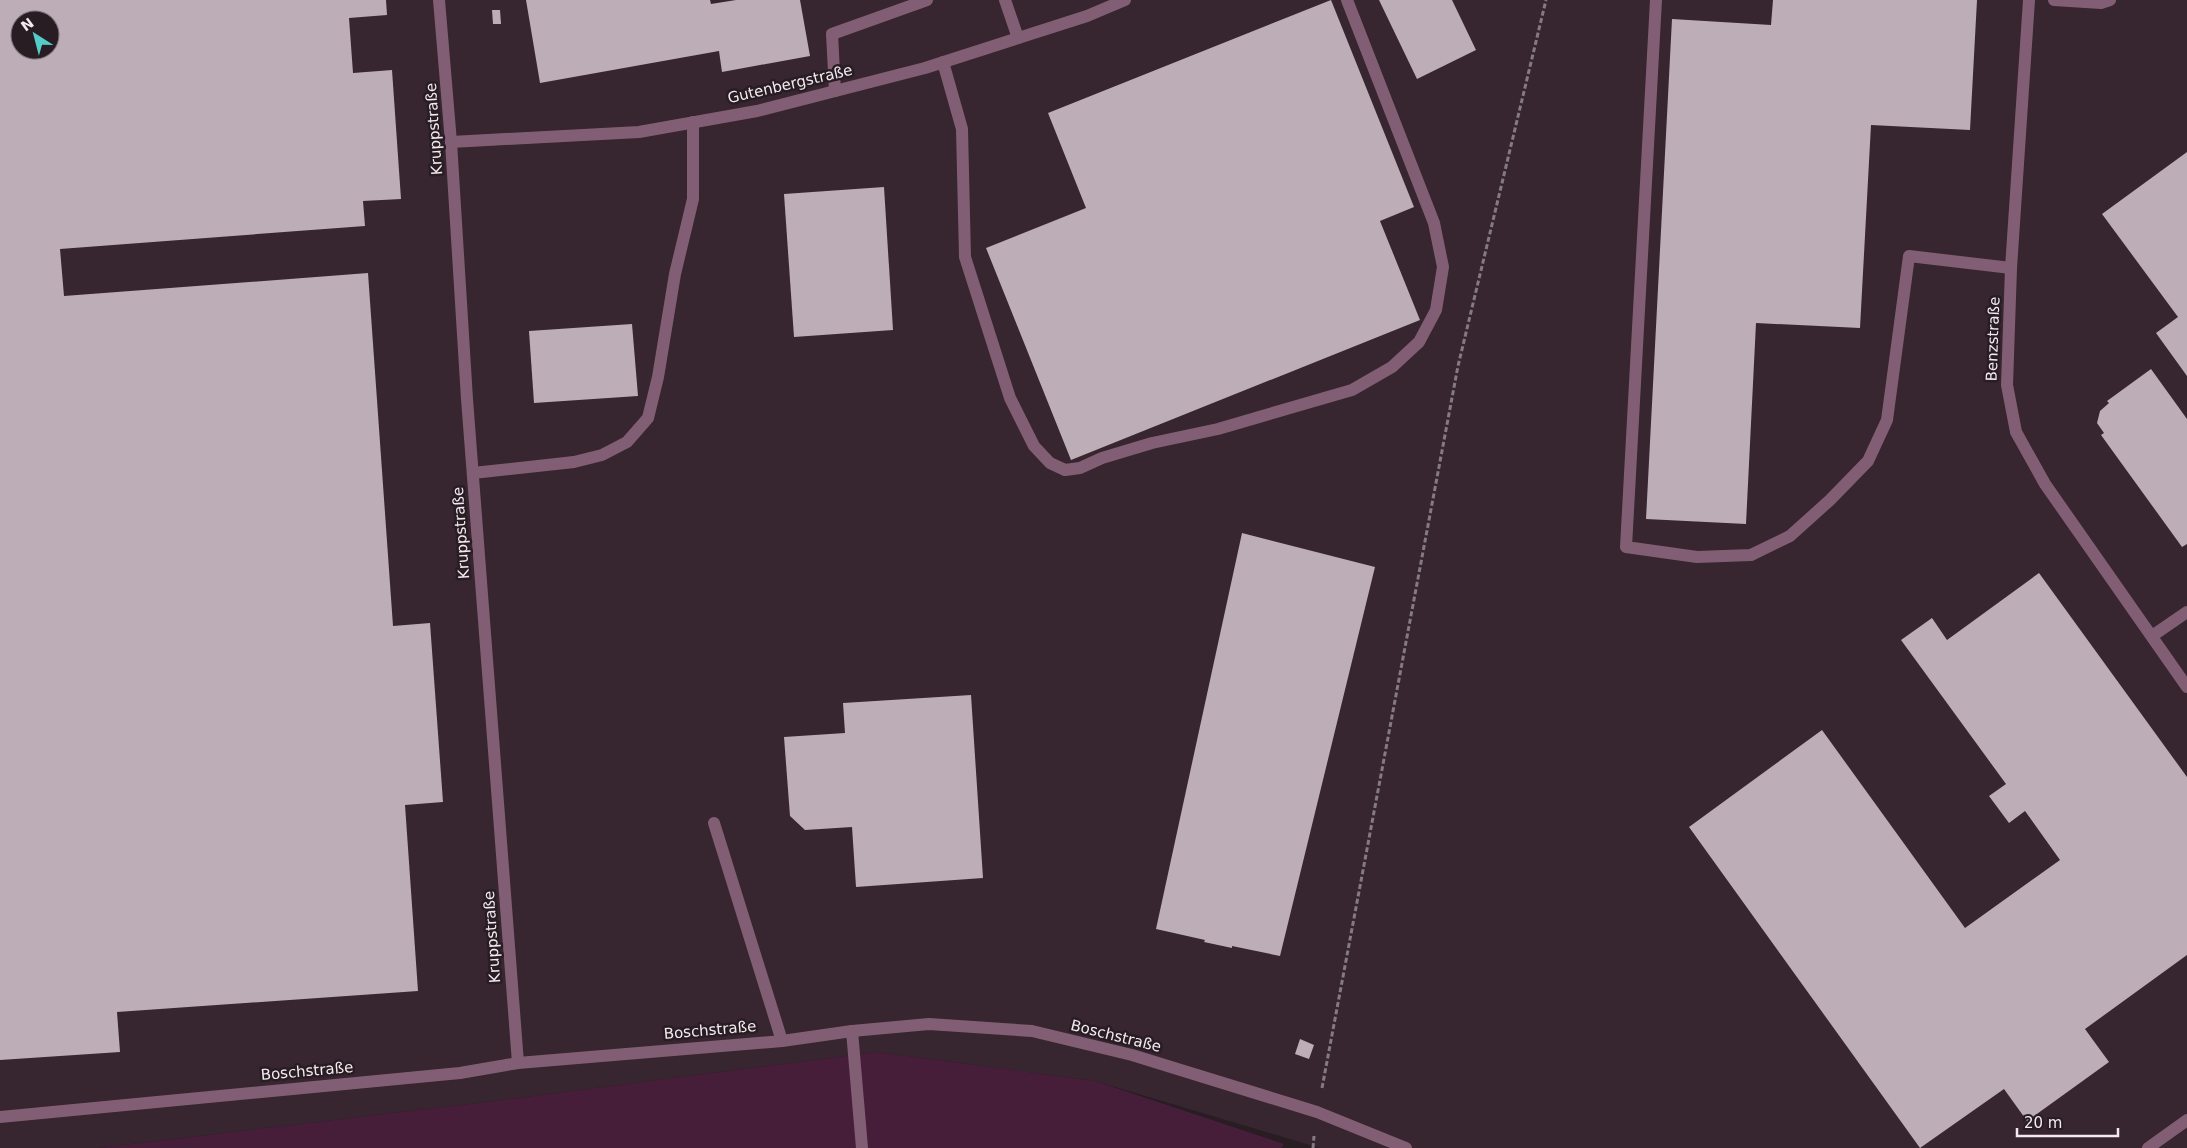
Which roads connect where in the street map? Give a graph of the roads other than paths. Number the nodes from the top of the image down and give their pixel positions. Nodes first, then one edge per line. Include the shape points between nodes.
1 (439, 0) edge
2 (927, 0) edge
3 (1005, 0) edge
4 (1124, 0) edge
5 (1347, 0) edge
6 (1656, 0) edge
7 (2029, 0) edge
8 (2054, 0) edge
9 (2110, 0) edge
10 (1018, 38) junction
11 (943, 62) junction
12 (835, 91) junction
13 (693, 122) junction
14 (452, 142) junction
15 (2011, 268) junction
16 (473, 473) junction
17 (2187, 612) edge
18 (2152, 636) junction
19 (2187, 687) edge
20 (714, 822) dead end
21 (852, 1030) junction
22 (782, 1040) junction
23 (518, 1064) junction
24 (0, 1117) edge
25 (2187, 1120) edge
26 (862, 1148) edge
27 (1406, 1148) edge
28 (2148, 1148) edge

1 - 14 street, Kruppstraße
2 - 12 street via 832,34
3 - 10 street
4 - 10 street, Gutenbergstraße
5 - 11 street via 1434,223 1443,267 1436,310 1419,342 1392,367 1352,390 1218,429 1152,442 1080,468 1066,470 1050,463 1034,446 1010,398 964,257 962,129
6 - 15 street via 1626,547 1697,557 1751,555 1790,536 1868,461 1887,420 1909,256
7 - 15 street, Benzstraße
8 - 9 street via 2101,3
10 - 11 street, Gutenbergstraße
11 - 12 street, Gutenbergstraße
12 - 13 street, Gutenbergstraße via 757,111
13 - 14 street, Gutenbergstraße via 639,132
13 - 16 street via 693,199 675,274 648,418 627,442 602,455 574,462
14 - 16 street, Kruppstraße
15 - 18 street, Benzstraße via 2007,385 2016,432 2045,484
16 - 23 street, Kruppstraße
17 - 18 street
18 - 19 street, Benzstraße
20 - 22 street
21 - 22 street, Boschstraße
21 - 26 street
21 - 27 street, Boschstraße via 929,1024 1032,1031 1132,1055 1317,1112
22 - 23 street, Boschstraße
23 - 24 street, Boschstraße via 460,1073
25 - 28 street

